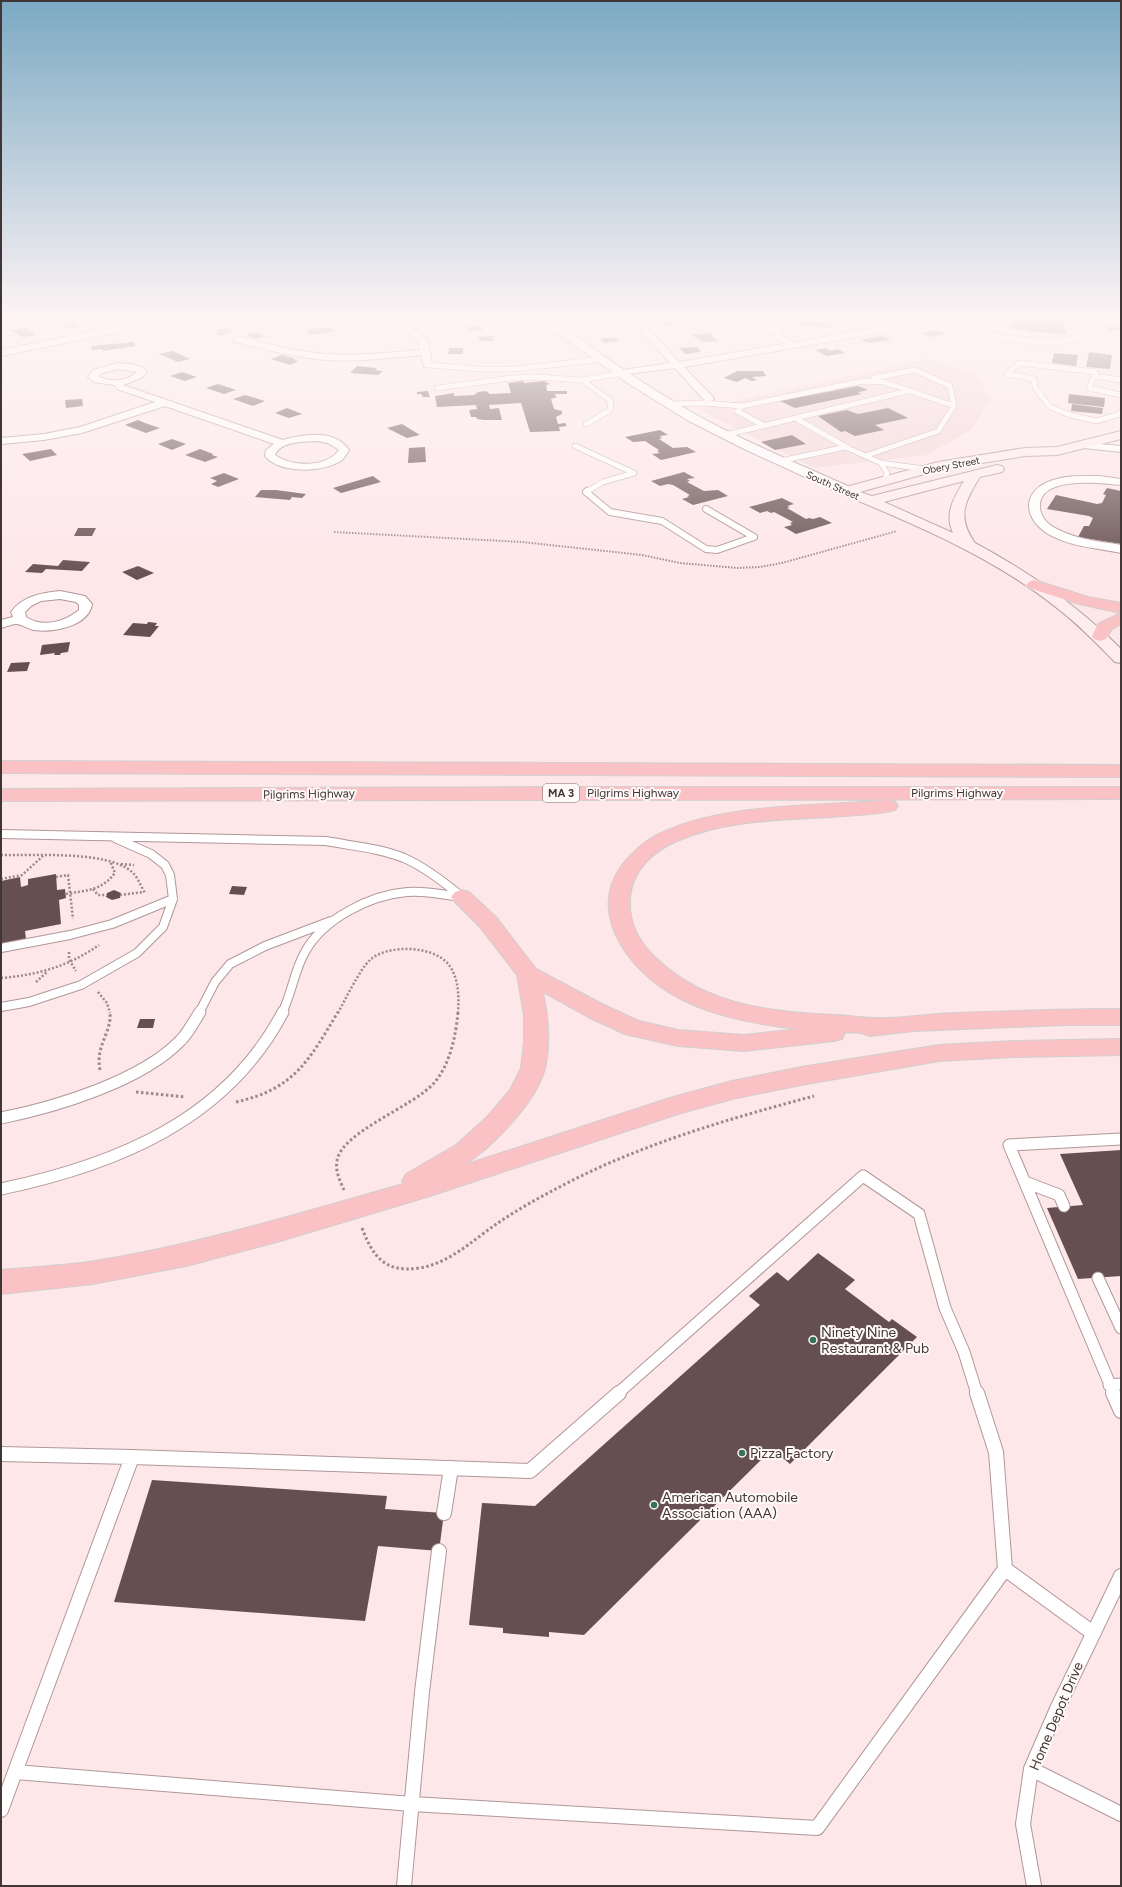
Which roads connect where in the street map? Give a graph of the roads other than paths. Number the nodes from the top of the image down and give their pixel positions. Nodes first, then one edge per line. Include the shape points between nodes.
1 (157, 405) edge
2 (169, 405) edge
3 (611, 405) edge
4 (673, 405) edge
5 (730, 405) edge
6 (747, 405) edge
7 (849, 405) edge
8 (951, 405) edge
9 (1049, 405) edge
10 (742, 406) junction
11 (954, 406) joint
12 (1121, 412) edge
13 (795, 418) junction
14 (586, 424) dead end
15 (763, 425) junction
16 (725, 435) junction
17 (1121, 435) edge
18 (1, 441) edge
19 (282, 443) junction
20 (1079, 445) junction
21 (574, 446) dead end
22 (848, 448) junction
23 (1121, 450) edge
24 (1057, 451) junction
25 (865, 456) junction
26 (780, 461) junction
27 (881, 463) junction
28 (925, 469) junction
29 (974, 475) junction
30 (885, 480) junction
31 (1121, 482) edge
32 (847, 491) junction
33 (870, 501) junction
34 (706, 509) dead end
35 (969, 546) junction
36 (1121, 549) edge
37 (1034, 585) junction
38 (1121, 608) edge
39 (1121, 618) edge
40 (20, 619) dead end
41 (1, 624) edge
42 (1121, 634) edge
43 (1100, 636) junction
44 (1121, 658) edge
45 (1, 767) edge
46 (1120, 771) edge
47 (1040, 793) junction
48 (1121, 793) edge
49 (1, 796) edge
50 (163, 796) junction
51 (1, 802) edge
52 (1, 834) edge
53 (111, 836) junction
54 (462, 897) junction
55 (173, 899) junction
56 (338, 918) junction
57 (1, 948) edge
58 (528, 974) junction
59 (1, 1007) edge
60 (1121, 1018) edge
61 (885, 1026) junction
62 (1121, 1047) edge
63 (1, 1118) edge
64 (1121, 1139) edge
65 (1024, 1182) junction
66 (1, 1189) edge
67 (1064, 1206) dead end
68 (362, 1216) junction
69 (1098, 1278) dead end
70 (1, 1282) edge
71 (1121, 1328) edge
72 (1115, 1384) edge
73 (1121, 1412) edge
74 (1, 1454) edge
75 (132, 1457) junction
76 (451, 1468) junction
77 (444, 1513) dead end
78 (439, 1551) dead end
79 (1005, 1569) junction
80 (1121, 1576) edge
81 (1093, 1633) junction
82 (1031, 1769) junction
83 (15, 1772) junction
84 (412, 1804) junction
85 (1, 1810) edge
86 (1121, 1814) edge
87 (404, 1886) edge
88 (1034, 1886) edge

1 - 18 street via 82,430
2 - 19 street
3 - 14 lane via 610,410
4 - 16 street, South Street
5 - 10 lane
6 - 10 lane
7 - 13 lane
8 - 11 lane
9 - 12 lane via 1070,415 1096,421
10 - 15 lane via 737,411
11 - 25 lane via 938,431
13 - 15 lane
13 - 22 lane
15 - 16 lane
16 - 26 street, South Street
17 - 20 main road, Obery Street
19 - 19 street via 270,452 270,456 278,462 292,466 328,463 343,455 344,450 342,446 327,440 304,438
20 - 23 street
20 - 24 main road, Obery Street
21 - 34 lane via 634,473 602,482 586,492 610,512 662,521 706,549 717,550 754,537
22 - 25 lane
22 - 26 lane
24 - 28 main road, Obery Street via 1025,452
24 - 29 main road, Obery Street via 1041,459
25 - 27 lane
26 - 32 street, South Street
27 - 28 lane
27 - 30 lane via 887,473
28 - 30 main road, Obery Street
29 - 33 main road, Obery Street
29 - 35 main road via 956,517 960,531
30 - 32 main road, Obery Street
31 - 36 street via 1086,479 1057,483 1042,491 1034,504 1038,519 1054,532 1074,540
32 - 33 main road, South Street
33 - 35 main road, South Street
35 - 37 main road, South Street
37 - 38 highway via 1085,601
37 - 43 main road, South Street via 1069,609
39 - 43 highway via 1104,627
40 - 41 street
42 - 43 highway
43 - 44 main road, South Street
45 - 46 highway, Pilgrims Highway / MA 3
47 - 48 highway, Pilgrims Highway / MA 3
47 - 50 highway, Pilgrims Highway / MA 3
47 - 61 highway via 761,815 729,820 669,837 646,850 628,870 619,895 620,921 631,945 652,969 680,989 702,999 752,1014 795,1021
49 - 50 highway, Pilgrims Highway / MA 3
50 - 51 highway
52 - 53 lane
53 - 54 lane via 326,841 403,858 435,875
53 - 55 lane via 151,854 165,865 170,875
54 - 56 lane via 400,892 371,901
54 - 58 highway via 488,922
55 - 57 lane via 112,924
55 - 59 lane via 163,927 137,953 81,985 29,1002
56 - 63 lane via 261,946 229,965 212,987 200,1014 182,1039 156,1059 89,1094 52,1107
56 - 66 lane via 307,948 297,967 283,1010 261,1047 230,1085 188,1119 151,1140 108,1158
58 - 61 highway via 633,1028 678,1038 744,1043
58 - 68 highway via 536,1015 536,1042 533,1068 520,1095 496,1124 465,1152
60 - 61 highway via 1063,1017
62 - 68 highway via 1014,1048 939,1053 732,1090 673,1106 430,1186
64 - 65 lane via 1008,1145
65 - 67 lane via 1059,1195
65 - 72 lane
68 - 70 highway via 93,1273
69 - 71 lane
72 - 73 lane
74 - 75 lane
75 - 76 lane
75 - 83 lane
76 - 77 lane
76 - 79 lane via 530,1471 863,1176 919,1214 945,1308 964,1352 996,1452
78 - 84 lane
79 - 81 lane
79 - 84 lane via 817,1828
80 - 81 lane, Home Depot Drive
81 - 82 lane, Home Depot Drive
82 - 86 lane
82 - 88 lane, Home Depot Drive via 1023,1824
83 - 84 lane
83 - 85 lane
84 - 87 lane

